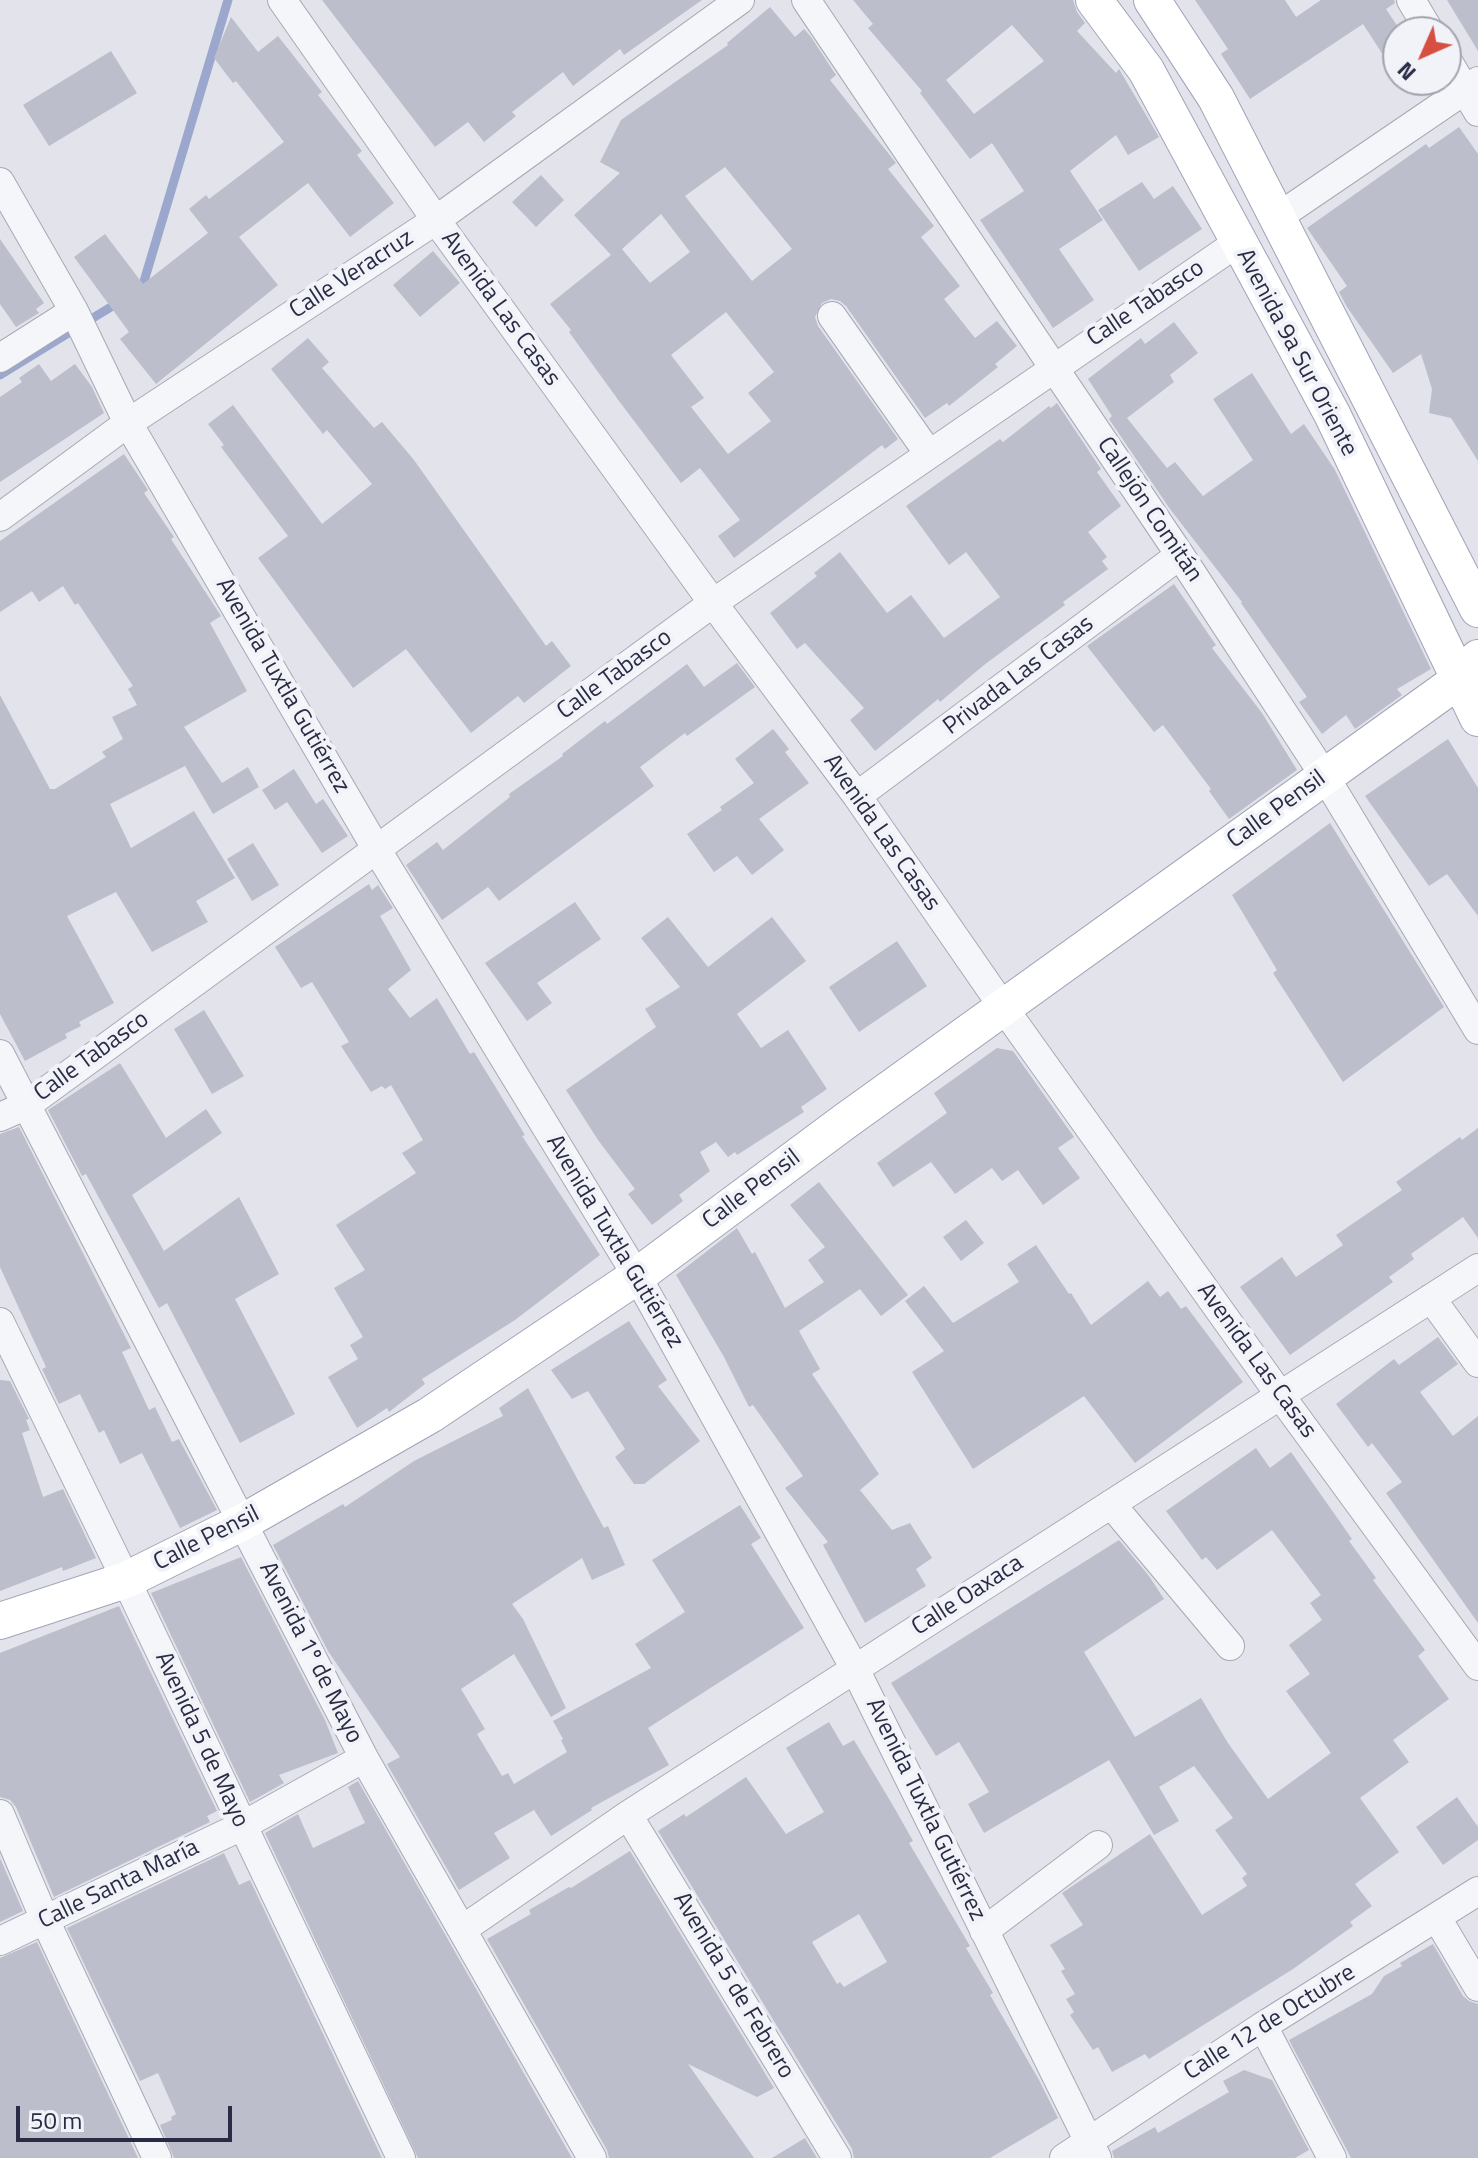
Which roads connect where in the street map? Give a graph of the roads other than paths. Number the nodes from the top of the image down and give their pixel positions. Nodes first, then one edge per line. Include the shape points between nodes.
1 (282, 0) edge
2 (740, 0) edge
3 (806, 0) edge
4 (1094, 0) edge
5 (1152, 0) edge
6 (1474, 94) edge
7 (0, 182) edge
8 (1278, 217) junction
9 (436, 220) junction
10 (1237, 243) junction
11 (76, 315) junction
12 (832, 316) dead end
13 (0, 358) edge
14 (1052, 368) junction
15 (128, 423) junction
16 (929, 454) junction
17 (0, 517) edge
18 (1180, 555) junction
19 (713, 603) junction
20 (1478, 609) edge
21 (1472, 671) edge
22 (1478, 718) edge
23 (1324, 775) junction
24 (857, 796) junction
25 (377, 850) junction
26 (1003, 1007) junction
27 (1478, 1030) edge
28 (0, 1054) edge
29 (27, 1105) junction
30 (0, 1117) edge
31 (1478, 1268) edge
32 (637, 1276) junction
33 (1431, 1298) junction
34 (0, 1322) edge
35 (1478, 1363) edge
36 (1280, 1395) junction
37 (1111, 1504) junction
38 (243, 1522) junction
39 (126, 1580) junction
40 (0, 1621) edge
41 (1230, 1646) dead end
42 (1478, 1666) edge
43 (855, 1669) junction
44 (364, 1758) junction
45 (0, 1814) edge
46 (628, 1815) junction
47 (242, 1826) junction
48 (1098, 1845) dead end
49 (1478, 1891) edge
50 (1437, 1918) junction
51 (45, 1920) junction
52 (463, 1929) junction
53 (984, 1931) junction
54 (0, 1941) edge
55 (1478, 1987) edge
56 (1263, 2026) junction
57 (1093, 2149) edge
58 (157, 2158) edge
59 (401, 2158) edge
60 (592, 2158) edge
61 (837, 2158) edge
62 (1064, 2158) edge
63 (1332, 2158) edge

1 - 9 street, Avenida Las Casas
2 - 9 street, Calle Veracruz
3 - 14 street, Callejón Comitán
4 - 10 main road, Avenida 9a Sur Oriente via 1146,70
5 - 8 main road, Avenida 9a Sur Oriente via 1216,98
6 - 8 street
7 - 11 street
8 - 20 main road, Avenida 9a Sur Oriente
9 - 15 street, Calle Veracruz
9 - 19 street, Avenida Las Casas
10 - 14 street, Calle Tabasco
10 - 21 main road, Avenida 9a Sur Oriente
11 - 13 street
11 - 15 street, Avenida Tuxtla Gutiérrez
12 - 16 street
14 - 16 street, Calle Tabasco
14 - 18 street, Callejón Comitán
15 - 17 street, Calle Veracruz
15 - 25 street, Avenida Tuxtla Gutiérrez
16 - 19 street, Calle Tabasco
18 - 23 street, Callejón Comitán
18 - 24 street, Privada Las Casas
19 - 24 street, Avenida Las Casas
19 - 25 street, Calle Tabasco
21 - 22 main road, Avenida 9a Sur Oriente
21 - 23 main road, Calle Pensil
23 - 26 main road, Calle Pensil
23 - 27 street, Callejón Comitán
24 - 26 street, Avenida Las Casas
25 - 29 street, Calle Tabasco
25 - 32 street, Avenida Tuxtla Gutiérrez
26 - 32 main road, Calle Pensil
26 - 36 street, Avenida Las Casas
28 - 29 street, Avenida 1º de Mayo
29 - 30 street, Calle Tabasco
29 - 38 street, Avenida 1º de Mayo
31 - 33 street, Calle Oaxaca
32 - 38 main road, Calle Pensil via 430,1415
32 - 43 street, Avenida Tuxtla Gutiérrez
33 - 35 street
33 - 36 street, Calle Oaxaca
34 - 39 street, Avenida 5 de Mayo
36 - 37 street, Calle Oaxaca
36 - 42 street, Avenida Las Casas
37 - 41 street
37 - 43 street, Calle Oaxaca
38 - 39 main road, Calle Pensil
38 - 44 street, Avenida 1º de Mayo
39 - 40 main road, Calle Pensil
39 - 47 street, Avenida 5 de Mayo
43 - 46 street, Calle Oaxaca
43 - 53 street, Avenida Tuxtla Gutiérrez
44 - 47 street, Calle Santa María
44 - 52 street, Avenida 1º de Mayo
45 - 51 street
46 - 52 street, Calle Oaxaca
46 - 61 street, Avenida 5 de Febrero
47 - 51 street, Calle Santa María
47 - 59 street, Avenida 5 de Mayo
48 - 53 street
49 - 50 street, Calle 12 de Octubre
50 - 55 street
50 - 56 street, Calle 12 de Octubre
51 - 54 street, Calle Santa María
51 - 58 street
52 - 60 street, Avenida 1º de Mayo
53 - 57 street, Avenida Tuxtla Gutiérrez
56 - 57 street, Calle 12 de Octubre
56 - 63 street
57 - 62 street, Calle 12 de Octubre

